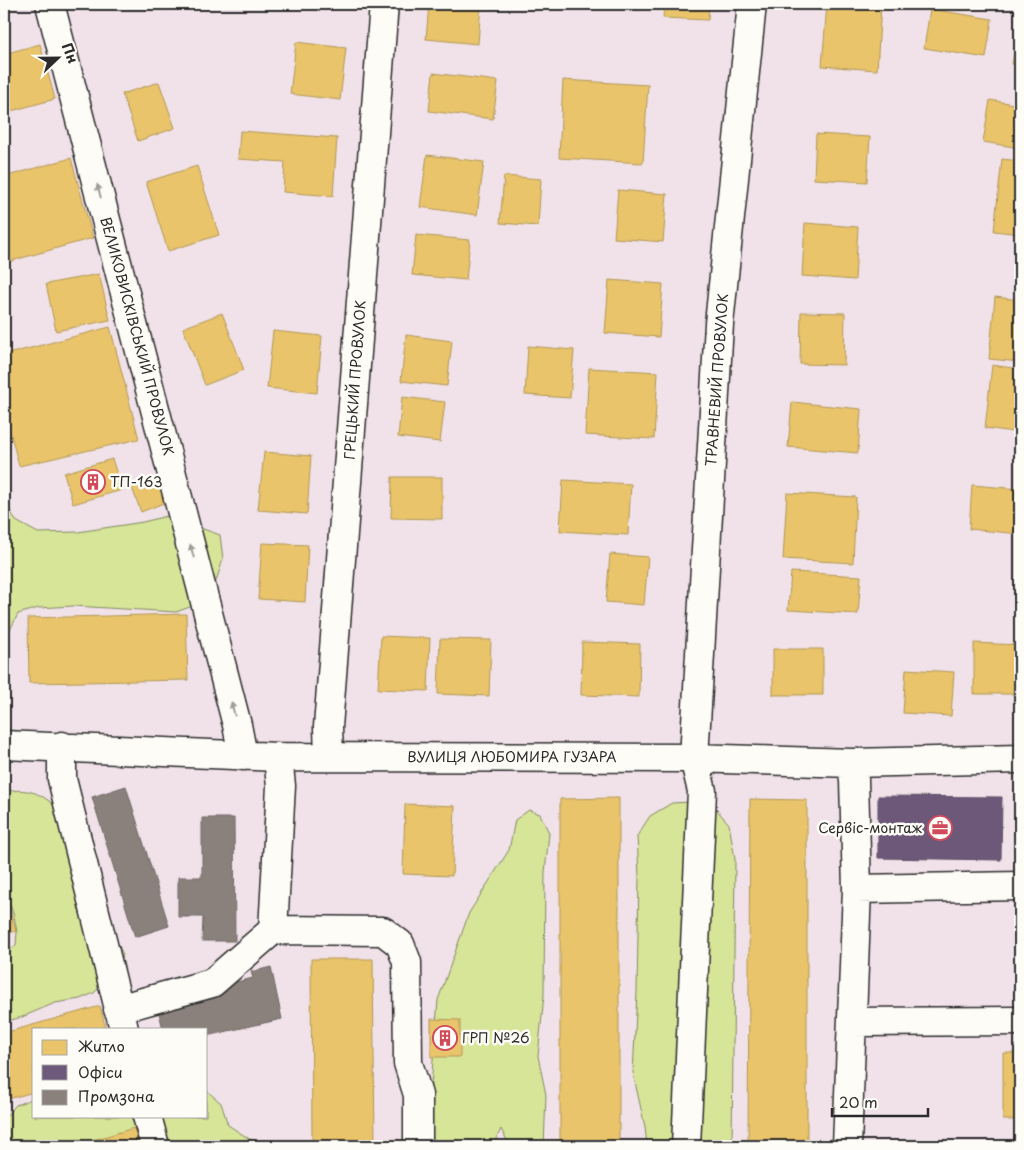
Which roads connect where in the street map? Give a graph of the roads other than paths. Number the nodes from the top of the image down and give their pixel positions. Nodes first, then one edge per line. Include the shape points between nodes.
1 (50, 4) edge
2 (384, 4) edge
3 (752, 4) edge
4 (4, 745) edge
5 (62, 746) junction
6 (243, 756) junction
7 (278, 757) junction
8 (329, 757) junction
9 (694, 758) junction
10 (1020, 759) edge
11 (852, 763) junction
12 (1020, 886) edge
13 (857, 888) junction
14 (273, 930) junction
15 (121, 1019) edge
16 (1020, 1021) edge
17 (852, 1022) junction
18 (148, 1118) edge
19 (155, 1146) edge
20 (418, 1146) edge
21 (686, 1146) edge
22 (847, 1146) edge

6 -> 1 street, ВЕЛИКОВИСКІВСЬКИЙ ПРОВУЛОК
2 - 8 street, ГРЕЦЬКИЙ ПРОВУЛОК via 328,727
3 - 9 street, ТРАВНЕВИЙ ПРОВУЛОК via 719,324
4 - 5 street, ВУЛИЦЯ ЛЮБОМИРА ГУЗАРА
5 - 6 street, ВУЛИЦЯ ЛЮБОМИРА ГУЗАРА
5 - 15 street via 62,779
6 - 7 street, ВУЛИЦЯ ЛЮБОМИРА ГУЗАРА
7 - 8 street, ВУЛИЦЯ ЛЮБОМИРА ГУЗАРА
7 - 14 street via 280,786
8 - 9 street, ВУЛИЦЯ ЛЮБОМИРА ГУЗАРА
9 - 11 street, ВУЛИЦЯ ЛЮБОМИРА ГУЗАРА
9 - 21 street, ТРАВНЕВИЙ ПРОВУЛОК via 702,790
10 - 11 street, ВУЛИЦЯ ЛЮБОМИРА ГУЗАРА
11 - 13 street
12 - 13 street
13 - 17 street
14 - 15 street via 212,983
14 - 20 street via 383,931 400,944 407,962 408,1064 418,1095
16 - 17 street
17 - 22 street
18 - 19 street

